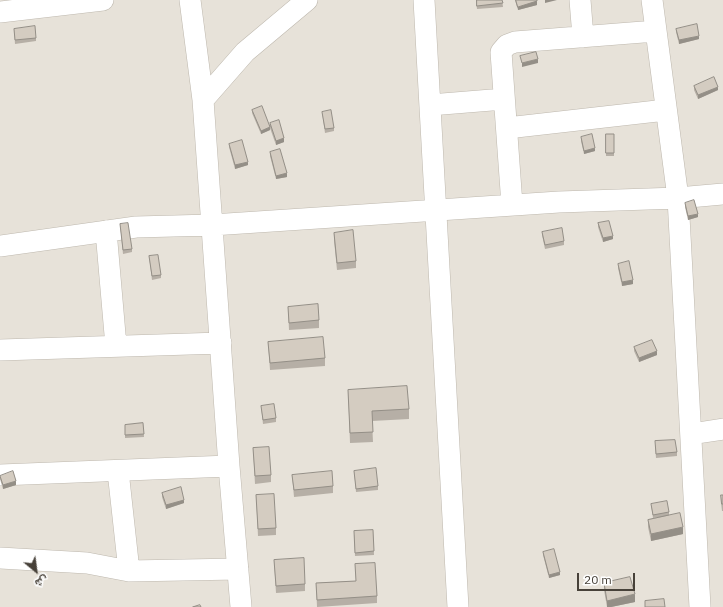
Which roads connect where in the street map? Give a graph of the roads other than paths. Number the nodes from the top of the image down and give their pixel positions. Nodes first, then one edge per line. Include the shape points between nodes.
1 (103, 0) edge
2 (190, 0) edge
3 (308, 0) edge
4 (424, 0) edge
5 (580, 0) edge
6 (652, 0) edge
7 (0, 12) edge
8 (656, 31) junction
9 (583, 37) junction
10 (504, 99) junction
11 (203, 100) junction
12 (430, 105) junction
13 (666, 110) junction
14 (506, 128) junction
15 (723, 194) edge
16 (678, 198) junction
17 (512, 205) junction
18 (436, 210) junction
19 (212, 225) junction
20 (106, 231) junction
21 (0, 246) edge
22 (221, 343) junction
23 (116, 346) junction
24 (0, 350) edge
25 (723, 429) edge
26 (691, 434) junction
27 (229, 466) junction
28 (118, 471) junction
29 (0, 475) edge
30 (0, 558) edge
31 (238, 569) junction
32 (129, 571) junction
33 (241, 607) edge
34 (458, 607) edge
35 (700, 607) edge

1 - 7 street
2 - 11 street
3 - 11 street via 245,52
4 - 12 street
5 - 9 street
6 - 8 street
8 - 9 street
8 - 13 street
9 - 10 street via 515,42 506,45 502,52
10 - 12 street
10 - 14 street
11 - 19 street
12 - 18 street
13 - 14 street
13 - 16 street
14 - 17 street
15 - 16 street
16 - 17 street
16 - 26 street
17 - 18 street
18 - 19 street
18 - 34 street
19 - 20 street via 136,227
19 - 22 street
20 - 21 street
20 - 23 street
22 - 23 street
22 - 27 street
23 - 24 street
25 - 26 street
26 - 35 street
27 - 28 street
27 - 31 street
28 - 29 street
28 - 32 street
30 - 32 street via 87,563
31 - 32 street
31 - 33 street

